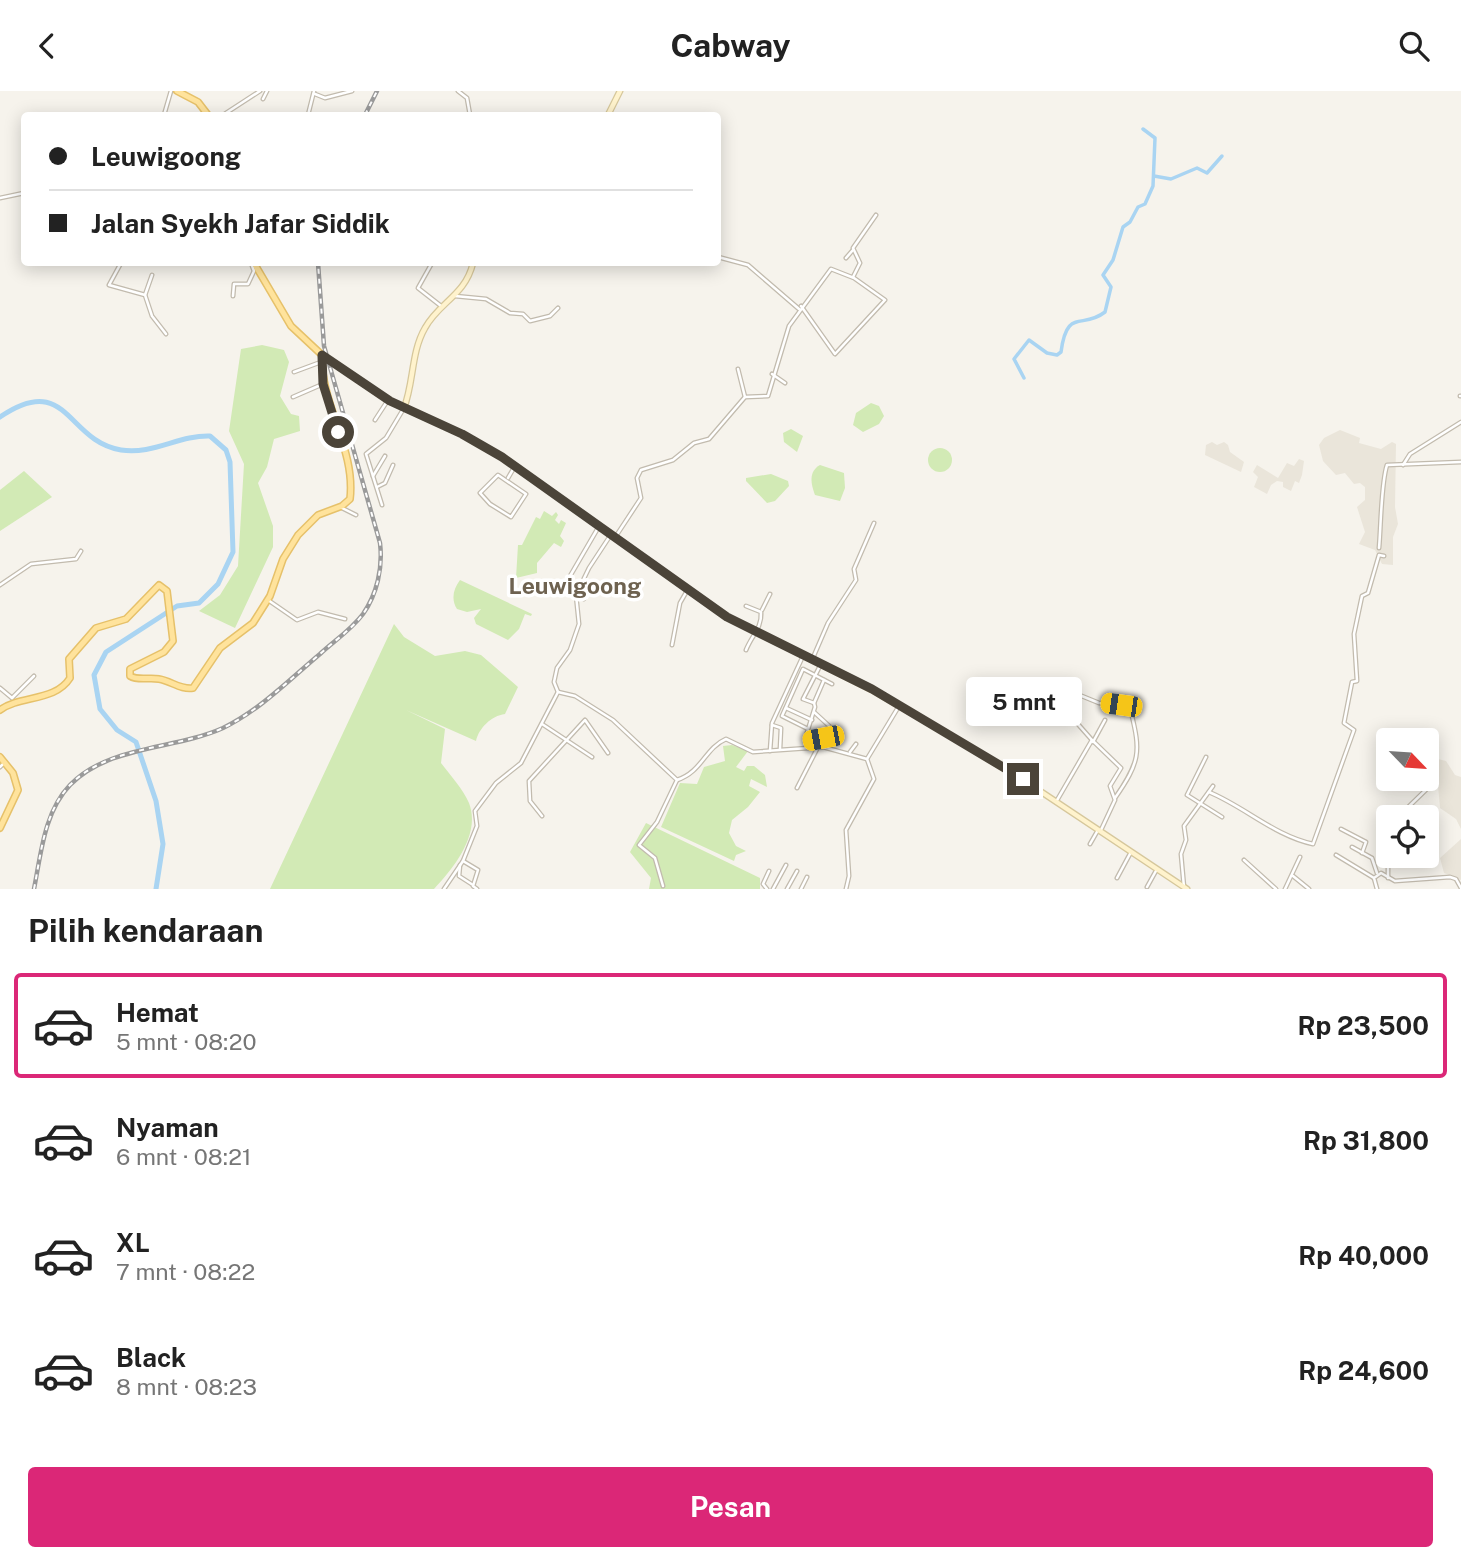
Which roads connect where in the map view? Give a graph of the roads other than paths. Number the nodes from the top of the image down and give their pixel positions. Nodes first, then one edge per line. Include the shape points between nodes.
1 (171, 91) edge
2 (177, 91) edge
3 (260, 91) edge
4 (267, 91) edge
5 (352, 91) edge
6 (458, 91) edge
7 (620, 91) edge
8 (315, 93) edge
9 (263, 99) dead end
10 (165, 112) edge
11 (206, 112) edge
12 (228, 112) edge
13 (309, 112) edge
14 (468, 112) edge
15 (610, 112) edge
16 (21, 194) edge
17 (0, 198) edge
18 (876, 215) dead end
19 (853, 250) junction
20 (721, 258) edge
21 (846, 258) dead end
22 (119, 266) edge
23 (253, 266) edge
24 (255, 266) edge
25 (430, 266) edge
26 (472, 266) edge
27 (152, 275) dead end
28 (852, 277) junction
29 (145, 295) junction
30 (233, 296) dead end
31 (455, 296) junction
32 (443, 308) junction
33 (558, 308) dead end
34 (800, 308) junction
35 (166, 334) dead end
36 (322, 355) junction
37 (321, 362) junction
38 (738, 369) dead end
39 (294, 372) dead end
40 (772, 374) junction
41 (785, 383) dead end
42 (323, 384) junction
43 (293, 397) dead end
44 (745, 397) junction
45 (387, 400) junction
46 (404, 408) junction
47 (375, 420) dead end
48 (1461, 422) edge
49 (385, 456) dead end
50 (1461, 462) edge
51 (393, 465) dead end
52 (1402, 465) junction
53 (515, 466) junction
54 (373, 476) junction
55 (507, 479) junction
56 (377, 487) junction
57 (382, 505) dead end
58 (340, 507) junction
59 (356, 515) dead end
60 (874, 523) dead end
61 (600, 525) junction
62 (614, 535) junction
63 (1379, 548) dead end
64 (81, 551) dead end
65 (1384, 556) dead end
66 (47, 557) dead end
67 (43, 562) junction
68 (0, 585) edge
69 (688, 589) junction
70 (770, 594) dead end
71 (576, 595) junction
72 (584, 599) dead end
73 (268, 600) junction
74 (746, 606) dead end
75 (761, 612) junction
76 (345, 619) dead end
77 (756, 634) junction
78 (672, 645) dead end
79 (746, 650) dead end
80 (803, 656) junction
81 (812, 660) junction
82 (821, 664) junction
83 (814, 675) junction
84 (34, 676) dead end
85 (824, 680) junction
86 (832, 684) dead end
87 (969, 685) dead end
88 (0, 688) edge
89 (809, 688) junction
90 (558, 692) junction
91 (818, 693) junction
92 (792, 695) junction
93 (803, 699) junction
94 (15, 700) junction
95 (814, 703) junction
96 (899, 706) junction
97 (786, 708) junction
98 (0, 710) edge
99 (814, 712) junction
100 (785, 718) junction
101 (812, 719) junction
102 (1105, 720) dead end
103 (1077, 723) dead end
104 (542, 724) junction
105 (772, 725) junction
106 (781, 728) junction
107 (808, 729) junction
108 (568, 739) junction
109 (1093, 741) junction
110 (856, 744) dead end
111 (818, 747) junction
112 (780, 749) junction
113 (769, 751) junction
114 (850, 752) junction
115 (608, 753) dead end
116 (0, 757) edge
117 (592, 757) dead end
118 (1206, 757) dead end
119 (867, 759) junction
120 (2, 765) edge
121 (677, 780) junction
122 (1213, 786) dead end
123 (797, 788) dead end
124 (1425, 791) edge
125 (1209, 792) junction
126 (1115, 798) junction
127 (1056, 802) junction
128 (1201, 805) junction
129 (1410, 805) edge
130 (542, 816) dead end
131 (1222, 817) dead end
132 (0, 828) edge
133 (1341, 829) dead end
134 (1099, 831) junction
135 (1090, 844) dead end
136 (1352, 847) dead end
137 (1131, 852) junction
138 (1362, 853) junction
139 (1336, 855) dead end
140 (1300, 857) dead end
141 (1244, 860) dead end
142 (463, 861) junction
143 (460, 865) junction
144 (786, 865) dead end
145 (1388, 868) edge
146 (1157, 869) junction
147 (769, 871) dead end
148 (797, 871) dead end
149 (1377, 873) junction
150 (1292, 875) junction
151 (807, 877) dead end
152 (1117, 878) dead end
153 (1374, 878) junction
154 (1388, 878) junction
155 (473, 886) junction
156 (663, 886) dead end
157 (1147, 887) dead end
158 (1461, 887) edge
159 (1186, 888) edge
160 (444, 889) edge
161 (477, 889) edge
162 (767, 889) edge
163 (774, 889) edge
164 (787, 889) edge
165 (801, 889) edge
166 (846, 889) edge
167 (1276, 889) edge
168 (1285, 889) edge
169 (1310, 889) edge
170 (1377, 889) edge

1 - 10 street
2 - 11 main road via 198,102
3 - 12 street
4 - 9 street
5 - 8 street via 325,98
6 - 14 street via 467,98
7 - 15 main road
8 - 13 street
16 - 17 street
18 - 19 street
19 - 21 street
19 - 28 street via 860,263
20 - 34 street via 750,267
22 - 29 street via 108,285
23 - 30 street via 248,284 234,284
24 - 36 main road via 291,326
25 - 32 street via 418,287
26 - 31 main road
27 - 29 street
28 - 34 street via 831,269
28 - 34 street via 885,300 836,353
29 - 35 street via 152,316
31 - 32 main road
31 - 33 street via 489,300 510,313 524,314 529,321 550,316
32 - 46 main road via 421,335
34 - 40 street
36 - 37 main road
36 - 45 main road
37 - 39 street
37 - 42 main road
38 - 44 street
40 - 41 street
40 - 44 street via 766,397
42 - 43 street
42 - 58 main road via 350,477 350,499
44 - 62 street via 709,439 694,443 673,460 639,472 641,498
45 - 46 main road
45 - 47 street
46 - 53 main road via 475,441
46 - 54 street via 386,438 366,454
48 - 52 street via 1410,454
49 - 54 street
50 - 52 street
51 - 56 street via 385,483
52 - 63 street via 1385,469
53 - 55 street
53 - 61 main road
54 - 56 street
55 - 55 street via 498,475 480,493 511,517 526,494
56 - 57 street
58 - 59 street
58 - 73 main road via 318,515 298,535 283,559
60 - 81 street via 855,569 856,580 828,623
61 - 62 main road
61 - 71 street via 566,583
62 - 69 main road
62 - 71 street
64 - 67 street via 76,559
65 - 125 street via 1379,555 1368,593 1362,596 1354,634 1357,681 1352,682 1344,723 1354,730 1313,844 1271,829
66 - 67 street
67 - 68 street
69 - 77 main road
69 - 78 street via 680,603
70 - 75 street
71 - 72 street
71 - 90 street via 579,624 571,649 557,668 554,682
73 - 76 street via 297,620 318,612
73 - 94 main road via 250,627 220,647 193,688 157,678 132,678 130,669 169,649 173,641 161,585 126,619 99,626 75,650 65,685 39,698
74 - 75 street
75 - 77 street
77 - 79 street
77 - 80 main road
80 - 81 main road
80 - 105 street
81 - 82 main road
82 - 83 street
82 - 96 main road
83 - 85 street
83 - 89 street
83 - 92 street via 803,669
84 - 94 street
85 - 86 street
85 - 91 street
87 - 126 street via 1033,700 1040,687 1072,692 1131,712 1139,750
88 - 94 street
89 - 91 street
89 - 93 street
90 - 104 street
90 - 121 street via 575,696 613,720
91 - 95 street
92 - 93 street
92 - 97 street
93 - 95 street
94 - 98 main road
95 - 99 street
96 - 119 street
96 - 127 main road
97 - 100 street
97 - 101 street
99 - 101 street
99 - 107 street via 839,735 807,741
100 - 106 street
100 - 107 street
101 - 107 street
102 - 109 street
103 - 109 street
104 - 108 street
104 - 142 street via 521,763 496,783 475,811 477,826
105 - 106 street
105 - 113 street
106 - 112 street
108 - 115 street via 585,720
108 - 117 street
108 - 130 street via 529,781 530,801
109 - 126 street via 1121,768 1110,786
109 - 127 street
110 - 114 street
111 - 112 street
111 - 114 street
111 - 123 street
112 - 113 street
113 - 121 street via 751,752 723,739 702,765
114 - 119 street
116 - 120 main road
118 - 128 street via 1187,795
119 - 166 street via 874,779 846,830
120 - 132 main road via 13,773 18,790
121 - 156 street via 657,822 639,845 655,858
122 - 125 street
124 - 129 street
125 - 128 street
126 - 134 street
127 - 134 main road
128 - 131 street
128 - 159 street via 1184,826 1181,856
133 - 138 street via 1366,842
134 - 135 street
134 - 137 main road
136 - 138 street
137 - 146 main road
137 - 152 street
138 - 149 street via 1373,858
139 - 153 street
140 - 150 street
141 - 167 street
142 - 143 street
142 - 155 street via 478,870
143 - 155 street via 459,876
143 - 160 street
144 - 163 street
145 - 154 street
146 - 157 street
146 - 159 main road
147 - 162 street via 763,884
148 - 164 street
149 - 153 street
149 - 154 street
150 - 168 street
150 - 169 street
151 - 165 street
153 - 170 street
154 - 158 street via 1445,876 1456,879
155 - 161 street

